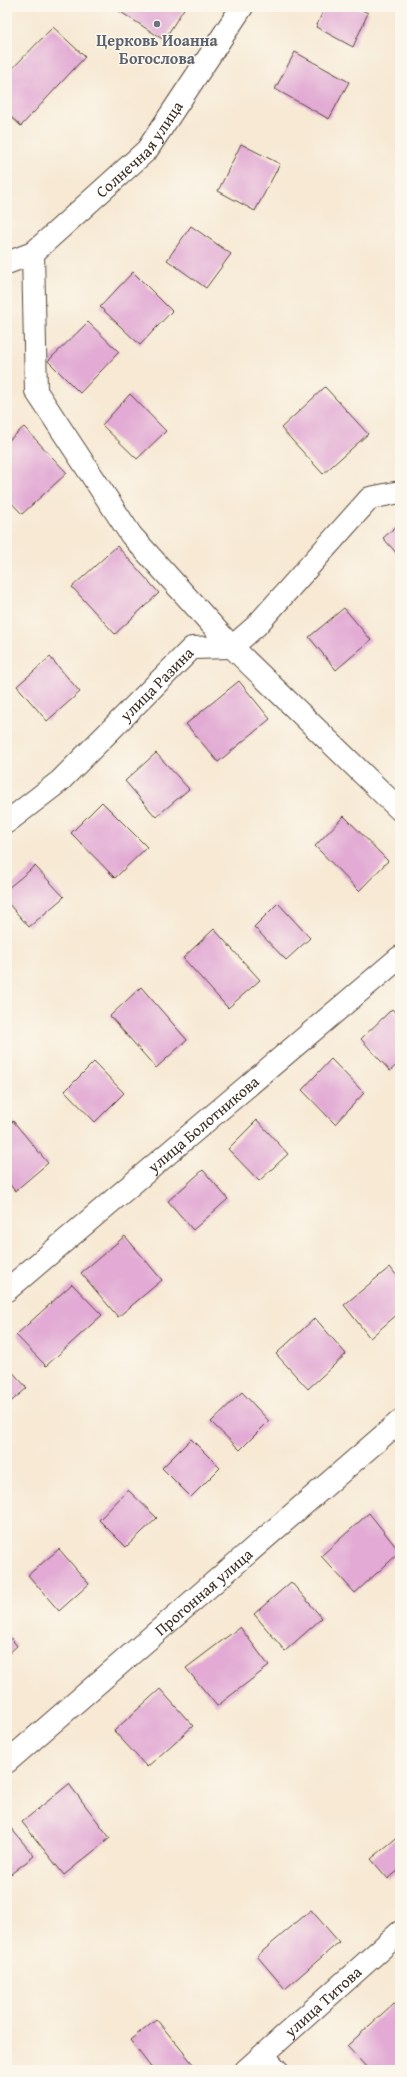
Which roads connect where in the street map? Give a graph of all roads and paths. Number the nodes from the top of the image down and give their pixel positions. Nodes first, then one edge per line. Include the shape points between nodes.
1 (242, 7) edge
2 (33, 253) junction
3 (7, 263) edge
4 (400, 492) edge
5 (232, 647) junction
6 (400, 810) edge
7 (7, 822) edge
8 (400, 957) edge
9 (7, 1290) edge
10 (400, 1421) edge
11 (7, 1762) edge
12 (400, 1932) edge
13 (265, 2053) junction
14 (246, 2070) edge
15 (281, 2070) edge

1 - 2 street, Солнечная улица via 147,150
2 - 3 street, Солнечная улица
2 - 5 street via 36,391 131,535
4 - 5 street via 370,498 256,626
5 - 6 street
5 - 7 street, улица Разина via 192,648 60,781
8 - 9 street, улица Болотникова
10 - 11 street, Прогонная улица
12 - 13 street, улица Титова
13 - 14 street, улица Титова
13 - 15 lane

